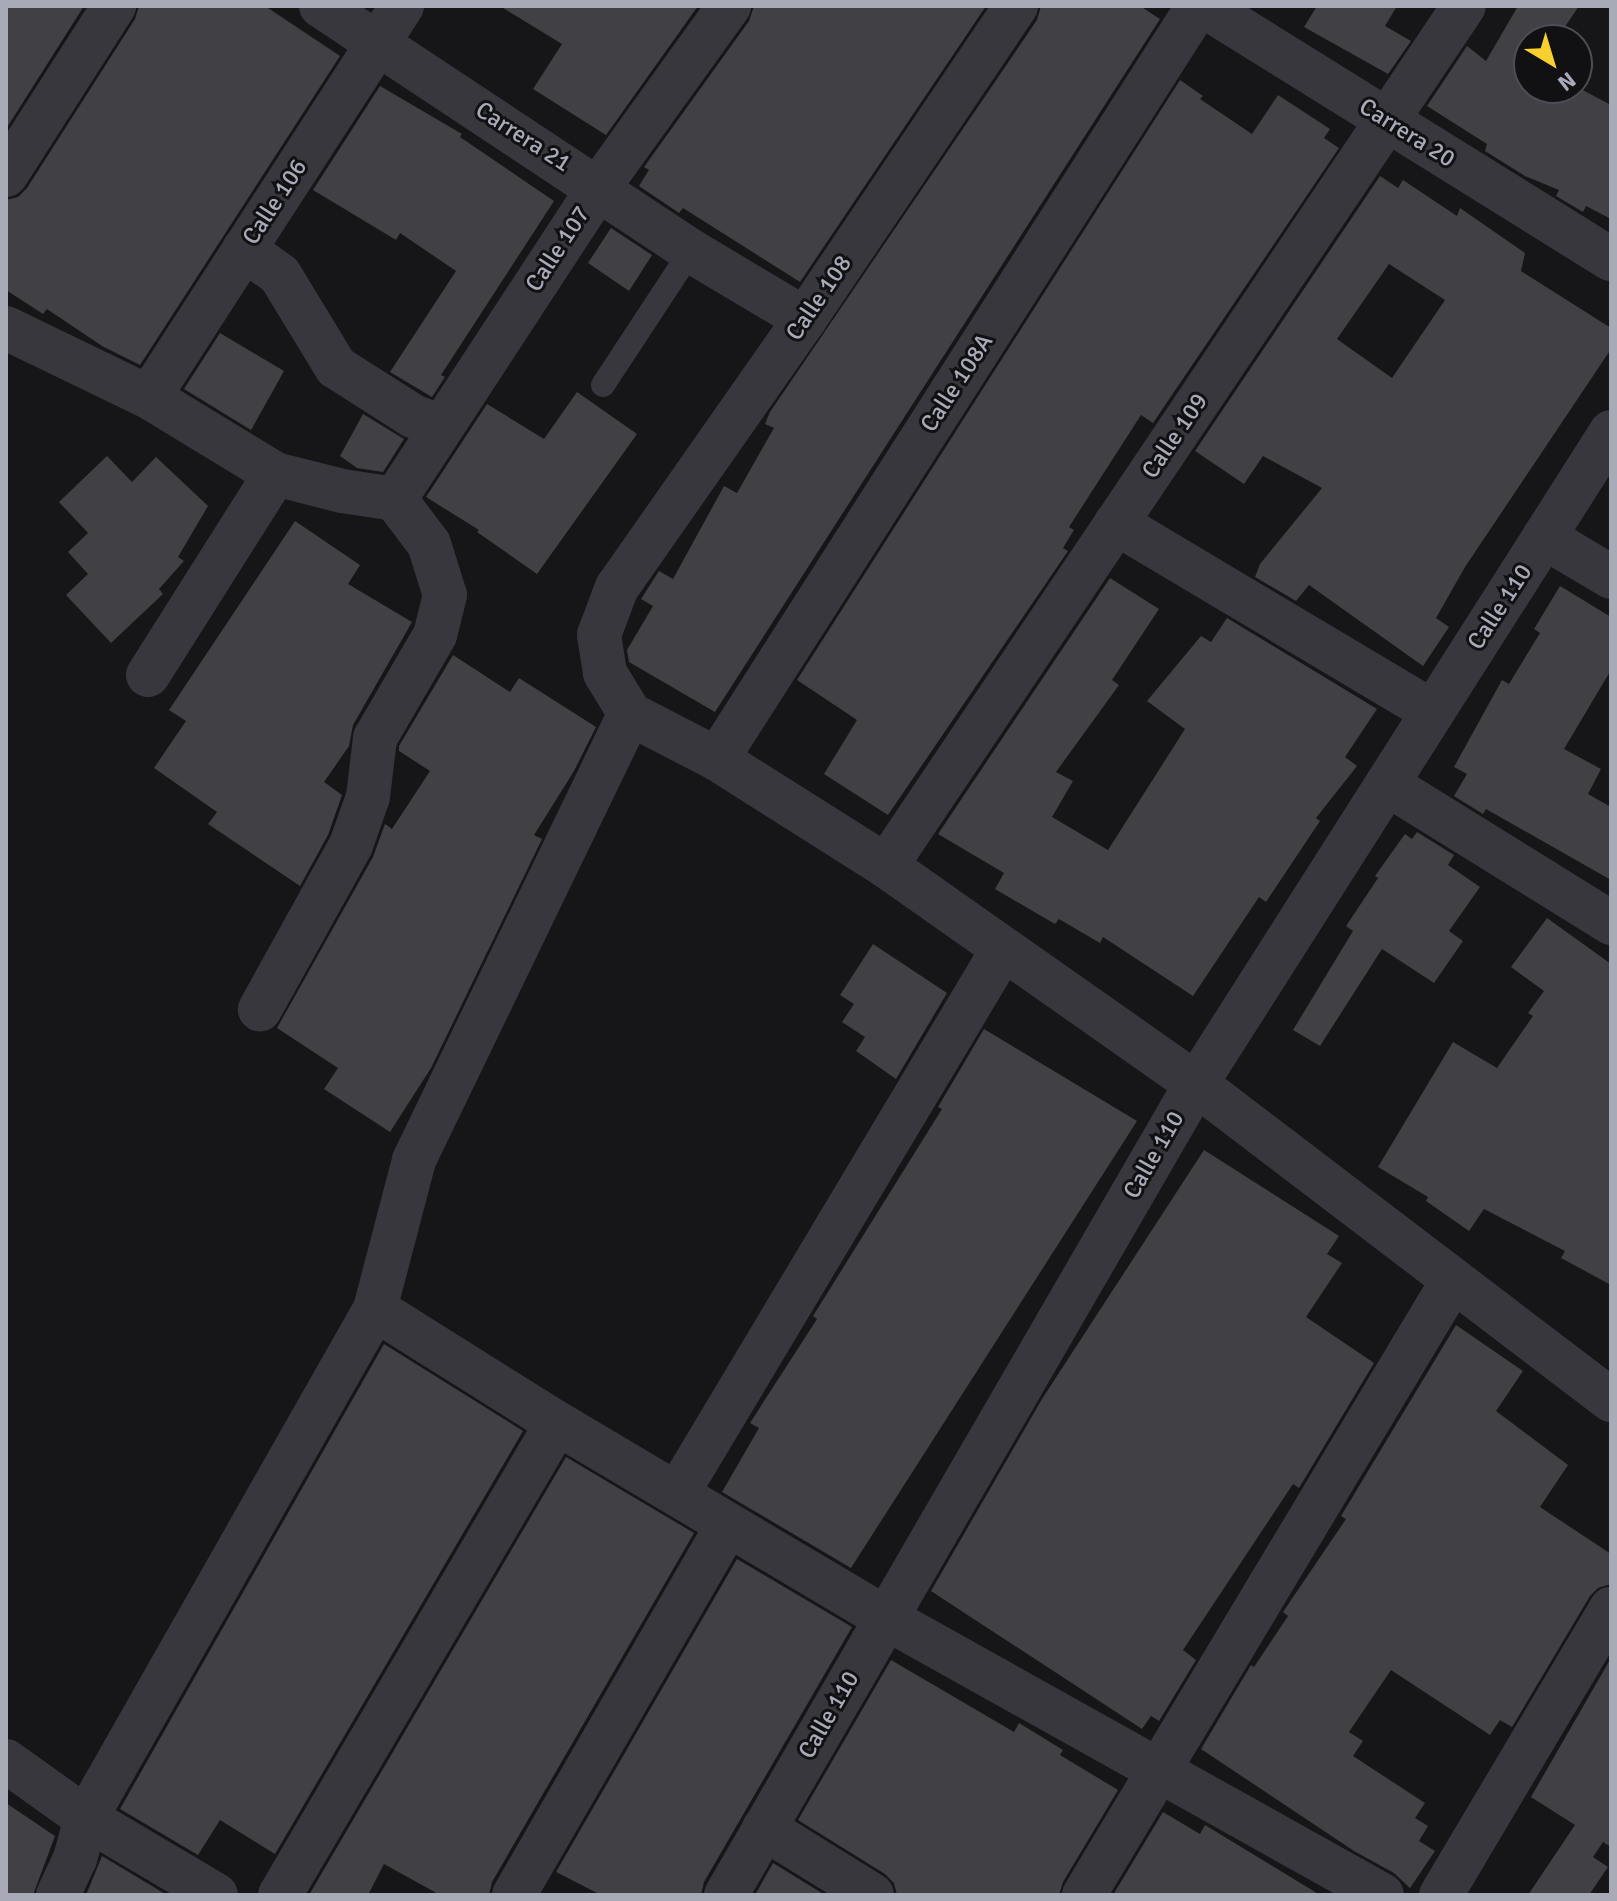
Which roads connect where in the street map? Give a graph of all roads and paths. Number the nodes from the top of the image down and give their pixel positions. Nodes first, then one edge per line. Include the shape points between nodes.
1 (114, 6) edge
2 (321, 6) edge
3 (402, 6) edge
4 (729, 6) edge
5 (1016, 6) edge
6 (1201, 6) edge
7 (1464, 6) edge
8 (379, 43) junction
9 (1387, 120) junction
10 (6, 175) edge
11 (599, 187) junction
12 (244, 249) junction
13 (691, 251) junction
14 (1611, 259) edge
15 (805, 319) junction
16 (6, 328) edge
17 (603, 385) dead end
18 (149, 397) junction
19 (441, 427) junction
20 (1611, 432) edge
21 (275, 474) junction
22 (395, 499) junction
23 (1116, 523) junction
24 (1544, 537) junction
25 (1611, 577) edge
26 (148, 675) dead end
27 (1433, 712) junction
28 (630, 714) junction
29 (717, 759) junction
30 (1387, 784) junction
31 (886, 866) junction
32 (1611, 923) edge
33 (1003, 949) junction
34 (260, 1009) dead end
35 (1196, 1084) junction
36 (1453, 1280) junction
37 (375, 1309) junction
38 (1611, 1400) edge
39 (557, 1423) junction
40 (677, 1494) junction
41 (728, 1525) junction
42 (1611, 1609) edge
43 (886, 1618) junction
44 (6, 1761) edge
45 (1159, 1770) junction
46 (86, 1818) junction
47 (764, 1828) junction
48 (58, 1895) edge
49 (216, 1895) edge
50 (280, 1895) edge
51 (514, 1895) edge
52 (726, 1895) edge
53 (872, 1895) edge
54 (1084, 1895) edge
55 (1382, 1895) edge
56 (1441, 1895) edge

1 - 10 street
2 - 8 street, Carrera 21
3 - 8 street, Calle 106
4 - 11 street, Calle 107
5 - 15 street, Calle 108
6 - 9 street, Carrera 20
6 - 29 street, Calle 108A
7 - 9 street, Calle 109
8 - 11 street, Carrera 21
8 - 12 street, Calle 106
9 - 14 street, Carrera 20
9 - 23 street, Calle 109
11 - 13 street, Carrera 21
11 - 19 street, Calle 107
12 - 18 street, Calle 106
12 - 19 street via 287,284 336,367 413,416
13 - 15 street, Carrera 21
13 - 17 lane
15 - 28 street, Calle 108 via 617,587 599,635 605,673
16 - 18 street
18 - 21 street
19 - 22 street, Calle 107
20 - 24 street, Calle 110
21 - 22 street
21 - 26 street
22 - 34 street via 429,544 445,595 435,635 375,738 368,797 351,845
23 - 27 street
23 - 31 street, Calle 109
24 - 25 street
24 - 27 street, Calle 110
27 - 30 street, Calle 110
28 - 29 street
28 - 37 street via 414,1160
29 - 31 street
30 - 32 street
30 - 35 street, Calle 110
31 - 33 street
33 - 35 street
33 - 40 street
35 - 36 street
35 - 43 street, Calle 110
36 - 38 street
36 - 45 street
37 - 39 street
37 - 46 street
39 - 40 street
39 - 50 street
40 - 41 street
41 - 43 street
41 - 51 street
42 - 56 street
43 - 45 street
43 - 47 street, Calle 110
44 - 46 street
45 - 54 street
45 - 55 street
46 - 48 street
46 - 49 street
47 - 52 street, Calle 110
47 - 53 street

